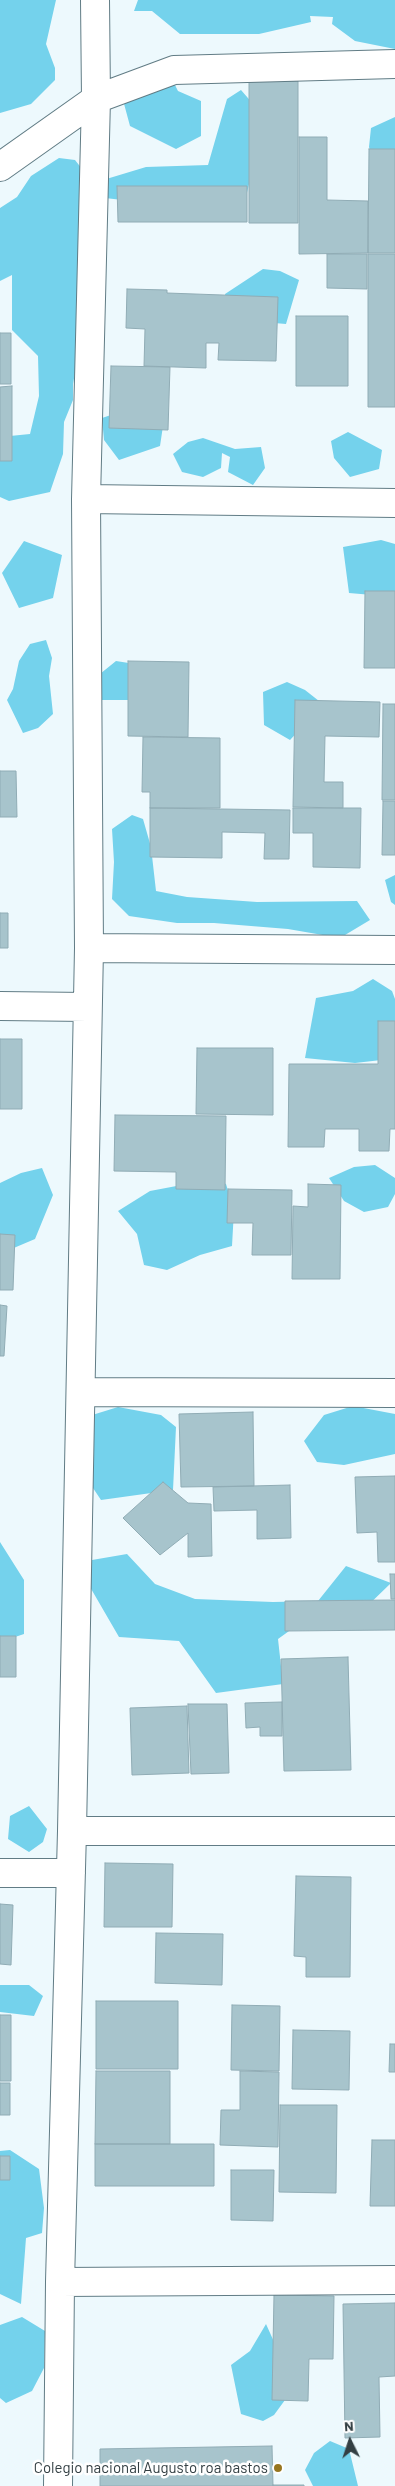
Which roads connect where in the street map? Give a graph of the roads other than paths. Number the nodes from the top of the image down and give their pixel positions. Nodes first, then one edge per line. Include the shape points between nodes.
1 (95, 0) edge
2 (395, 64) edge
3 (96, 99) junction
4 (0, 167) edge
5 (86, 499) junction
6 (395, 503) edge
7 (89, 948) junction
8 (395, 950) edge
9 (0, 1006) edge
10 (87, 1007) junction
11 (81, 1392) junction
12 (395, 1393) edge
13 (72, 1831) junction
14 (395, 1832) edge
15 (0, 1873) edge
16 (71, 1873) junction
17 (395, 2280) edge
18 (60, 2282) junction
19 (58, 2486) edge

1 - 3 street
2 - 3 street via 174,70
3 - 4 street
3 - 5 street
5 - 6 street
5 - 7 street
7 - 8 street
7 - 10 street
9 - 10 street
10 - 11 street
11 - 12 street
11 - 13 street
13 - 14 street
13 - 16 street
15 - 16 street
16 - 18 street
17 - 18 street
18 - 19 street

